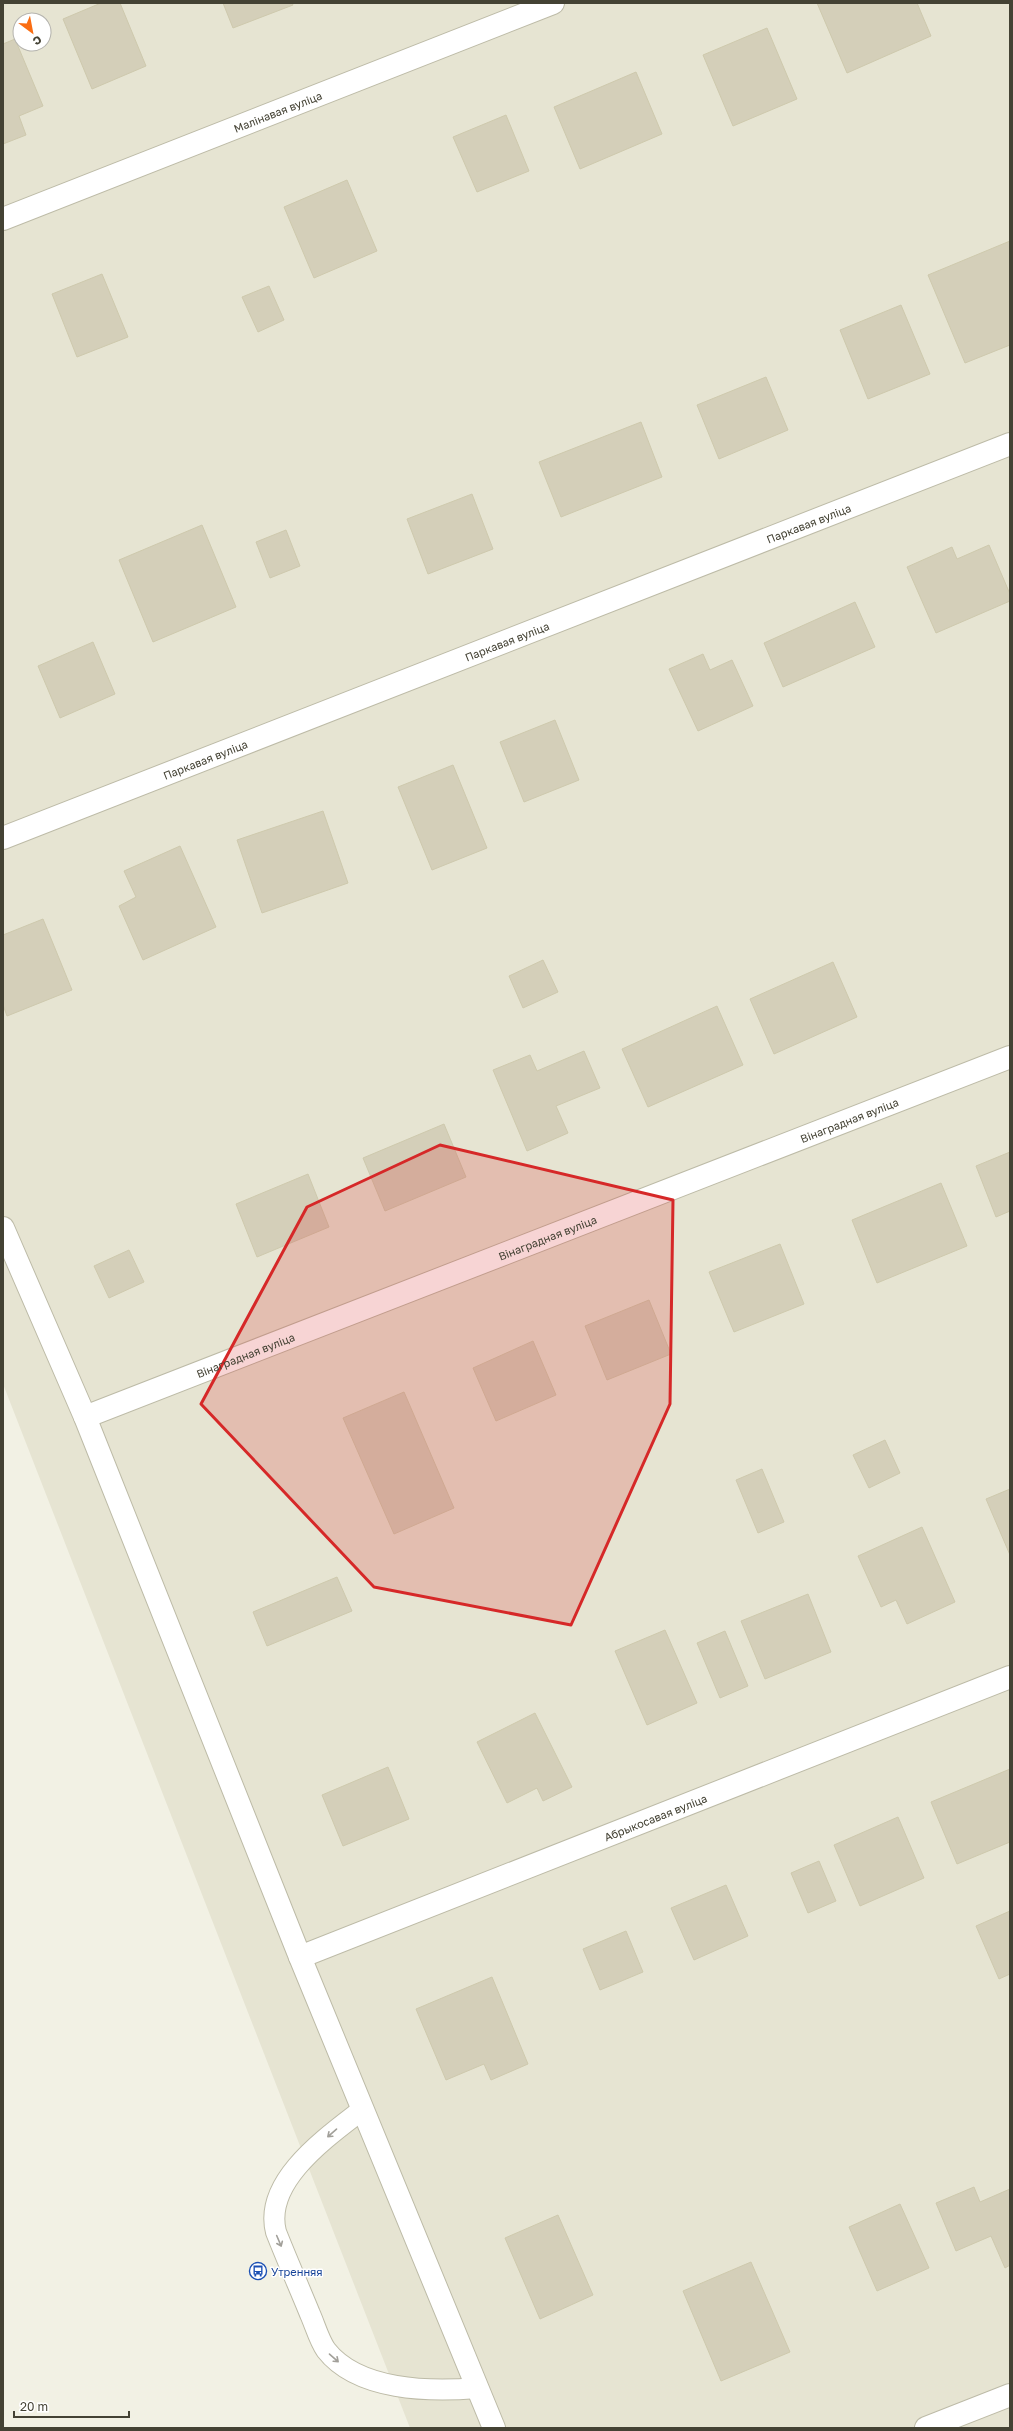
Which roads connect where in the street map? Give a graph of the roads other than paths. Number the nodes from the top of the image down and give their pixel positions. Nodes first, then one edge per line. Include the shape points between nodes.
1 (552, 3) edge
2 (3, 218) edge
3 (1010, 444) edge
4 (3, 838) edge
5 (1010, 1057) edge
6 (3, 1228) edge
7 (85, 1417) junction
8 (1010, 1677) edge
9 (300, 1957) junction
10 (363, 2109) junction
11 (477, 2388) junction
12 (1010, 2395) edge
13 (494, 2428) edge
14 (926, 2428) edge

1 - 2 street, Малінавая вуліца
3 - 4 street, Паркавая вуліца
5 - 7 street, Вінаградная вуліца
6 - 7 street
7 - 9 street
8 - 9 street, Абрыкосавая вуліца
9 - 10 street
10 - 11 street
10 -> 11 lane via 316,2148 288,2179 274,2206 276,2232 324,2346 338,2361 367,2377 394,2386 434,2390
11 - 13 street
12 - 14 street

